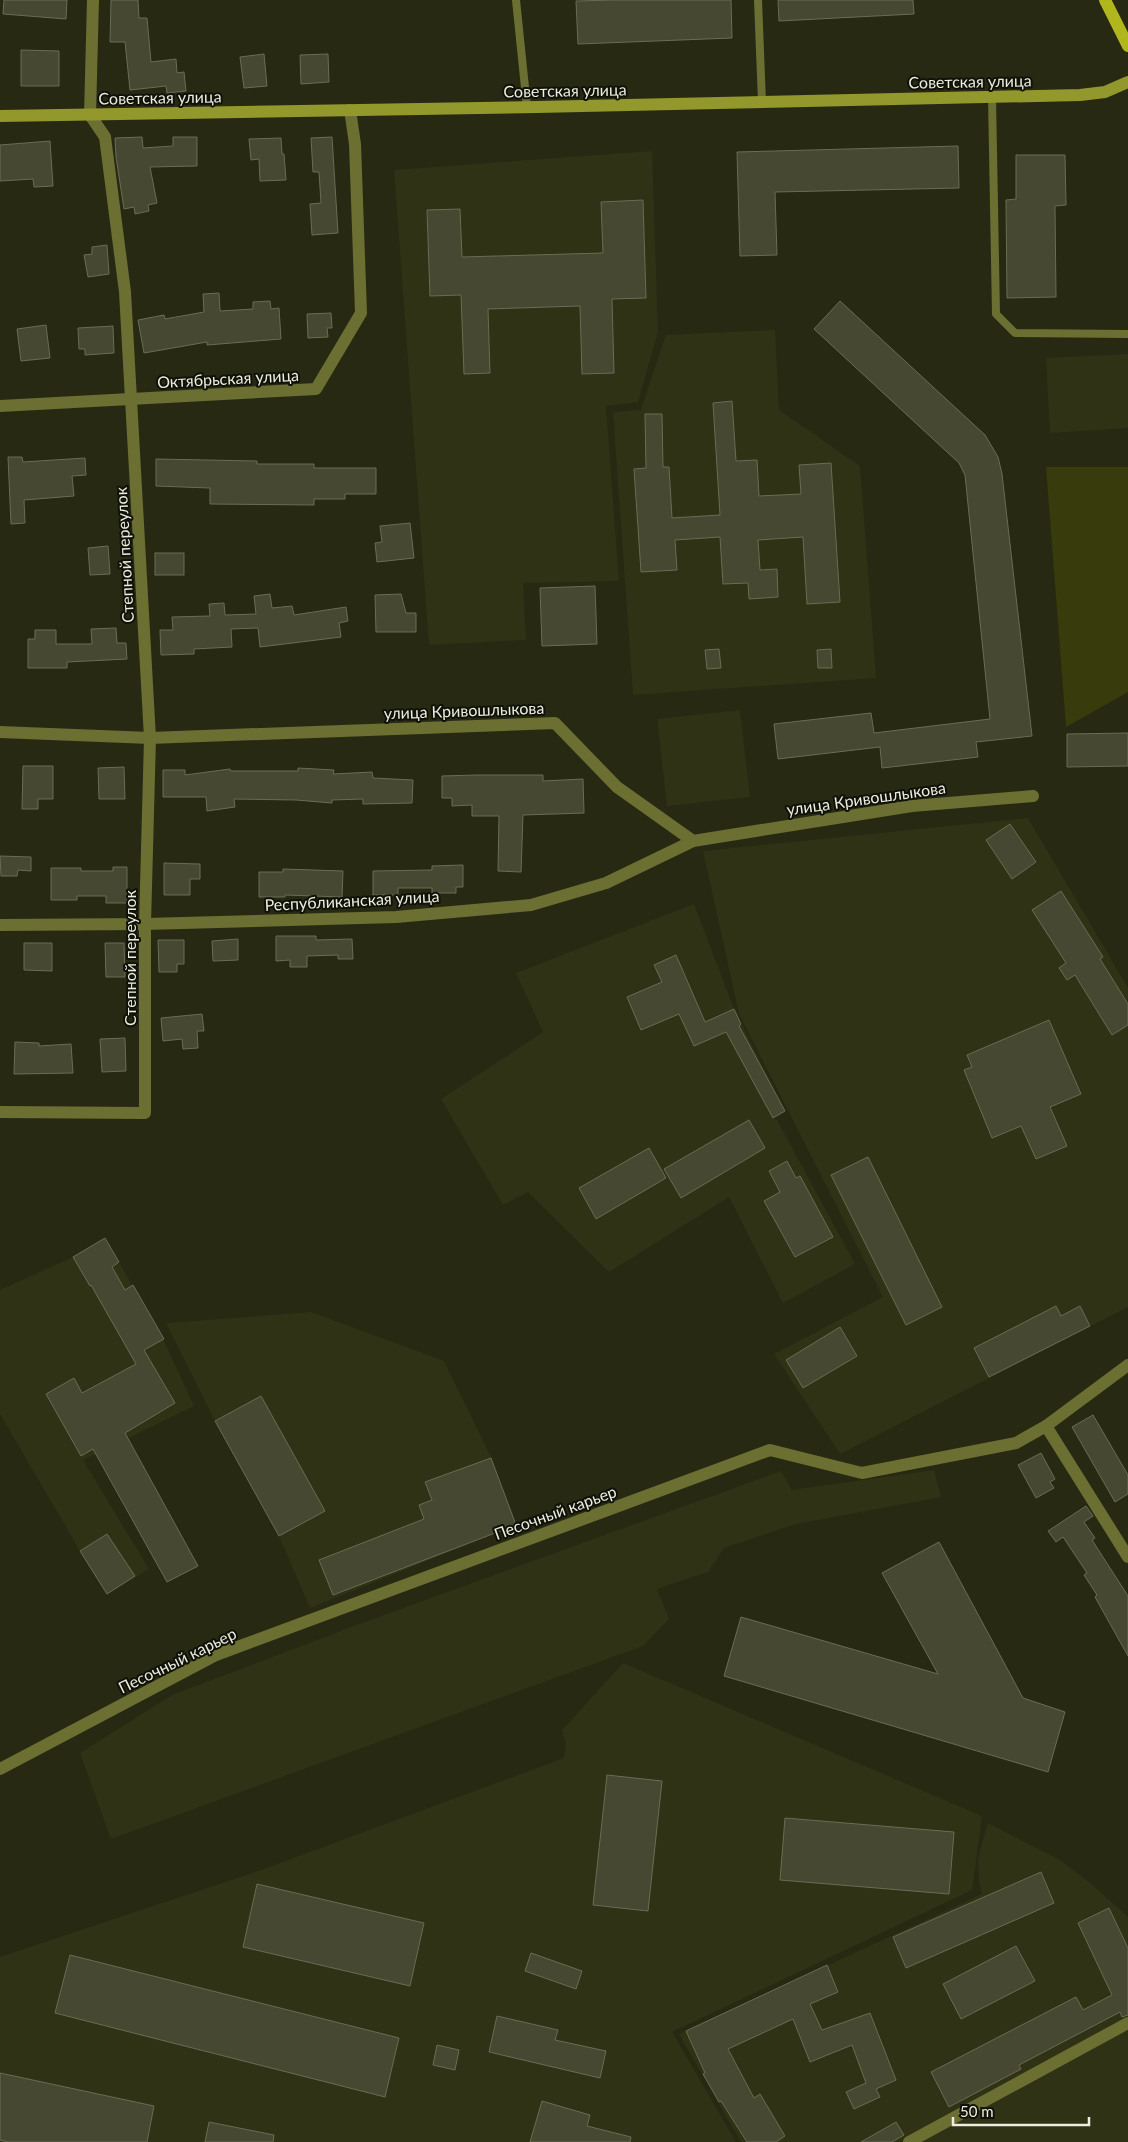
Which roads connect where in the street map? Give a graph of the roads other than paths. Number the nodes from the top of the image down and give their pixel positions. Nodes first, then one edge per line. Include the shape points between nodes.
1 (93, 0) edge
2 (516, 0) edge
3 (758, 0) edge
4 (1105, 0) edge
5 (1128, 46) edge
6 (1128, 82) edge
7 (992, 97) junction
8 (762, 102) junction
9 (527, 107) junction
10 (350, 110) junction
11 (90, 115) junction
12 (0, 116) edge
13 (1128, 334) edge
14 (132, 399) junction
15 (0, 406) edge
16 (0, 732) edge
17 (150, 738) junction
18 (1032, 796) dead end
19 (693, 841) junction
20 (145, 924) junction
21 (0, 925) edge
22 (0, 1112) edge
23 (1128, 1365) edge
24 (1046, 1426) junction
25 (1128, 1557) edge
26 (0, 1769) edge
27 (1128, 2023) edge
28 (909, 2142) edge

1 - 11 street
2 - 9 lane
3 - 8 lane
4 - 5 main road
6 - 7 main road, Советская улица via 1105,92
7 - 8 main road, Советская улица
7 - 13 lane via 996,314 1015,333
8 - 9 main road, Советская улица
9 - 10 main road, Советская улица
10 - 11 main road, Советская улица
10 - 14 street, Октябрьская улица via 355,144 362,314 316,389
11 - 12 main road, Советская улица
11 - 14 street, Степной переулок via 105,137 125,292
14 - 15 street, Октябрьская улица
14 - 17 street, Степной переулок
16 - 17 street, улица Кривошлыкова
17 - 19 street, улица Кривошлыкова via 555,723 617,787
17 - 20 street, Степной переулок
18 - 19 street, улица Кривошлыкова via 912,806
19 - 20 street, Республиканская улица via 606,883 531,905 396,917
20 - 21 street, Республиканская улица
20 - 22 street, Степной переулок via 145,1113
23 - 24 street, Песочный карьер
24 - 25 street
24 - 26 street, Песочный карьер via 1016,1443 862,1473 770,1450 216,1655
27 - 28 street

